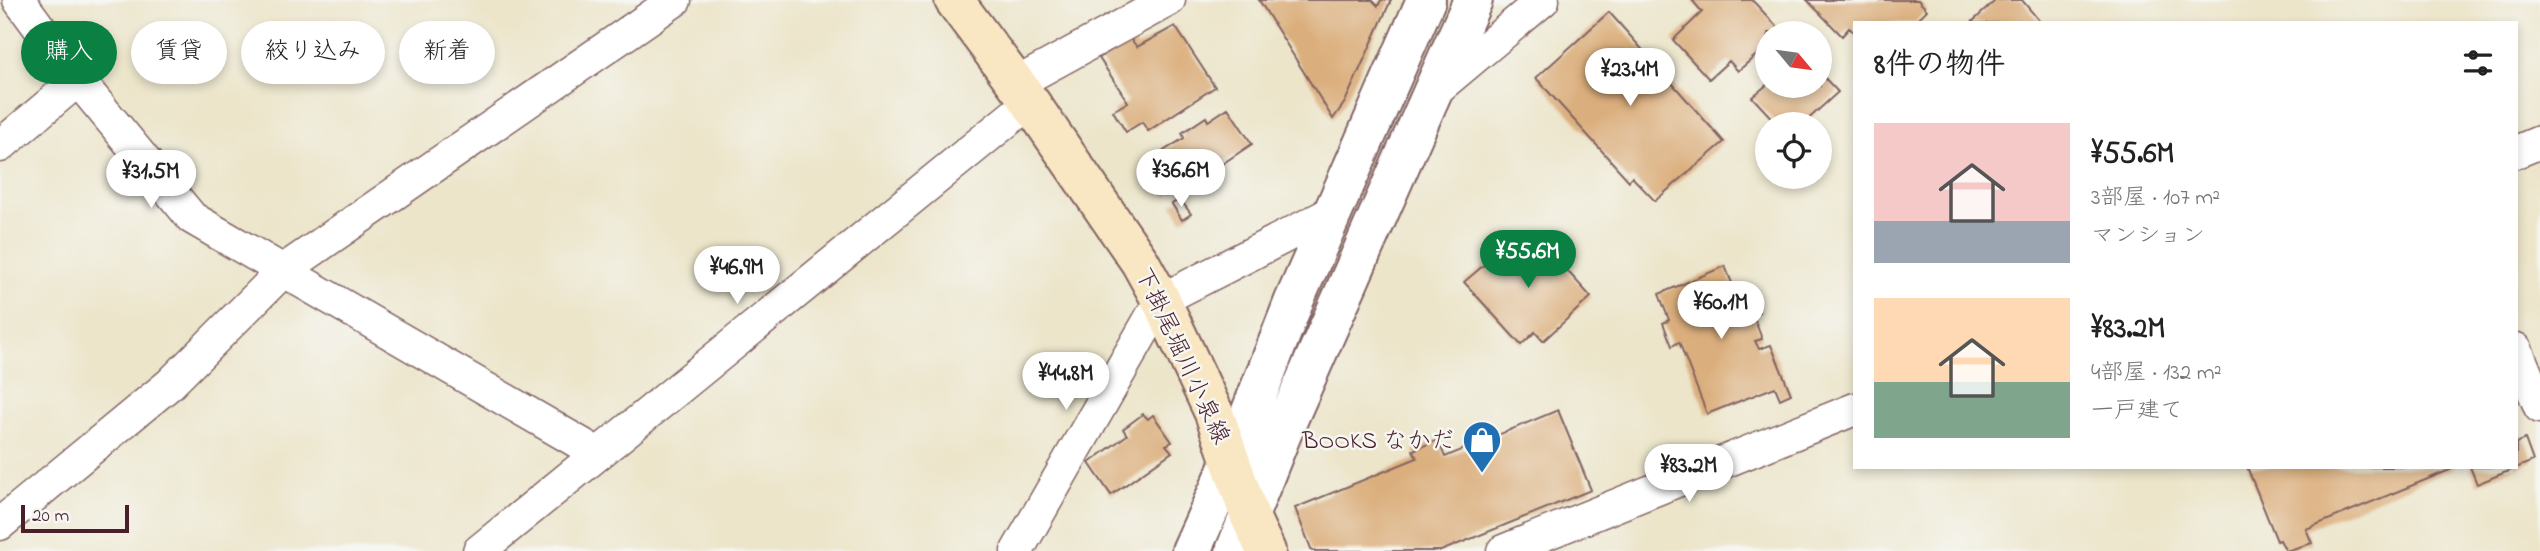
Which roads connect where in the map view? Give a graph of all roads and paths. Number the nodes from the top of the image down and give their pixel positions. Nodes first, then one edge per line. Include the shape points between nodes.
1 (19, 0) edge
2 (675, 0) edge
3 (954, 0) edge
4 (1169, 0) edge
5 (1426, 0) edge
6 (1473, 0) edge
7 (1543, 0) edge
8 (34, 21) edge
9 (73, 84) edge
10 (81, 84) edge
11 (1023, 92) junction
12 (1433, 93) junction
13 (2540, 142) edge
14 (0, 146) edge
15 (2518, 151) edge
16 (1333, 212) junction
17 (284, 270) junction
18 (1161, 300) junction
19 (2518, 354) edge
20 (2540, 407) edge
21 (1853, 410) edge
22 (597, 453) junction
23 (1232, 460) junction
24 (1250, 517) junction
25 (0, 524) edge
26 (479, 551) edge
27 (1017, 551) edge
28 (1191, 551) edge
29 (1235, 551) edge
30 (1266, 551) edge
31 (1503, 551) edge

1 - 8 street
2 - 17 street
3 - 11 main road, 下掛尾堀川小泉線
4 - 11 street
5 - 16 street
6 - 12 street
7 - 12 street
9 - 14 street
10 - 17 street via 192,218
11 - 18 main road, 下掛尾堀川小泉線 via 1140,262
11 - 22 street
12 - 24 street via 1283,431
13 - 15 street
16 - 18 street
16 - 23 street
17 - 22 street
17 - 25 street via 170,384
18 - 23 main road, 下掛尾堀川小泉線
18 - 27 street
19 - 20 street
21 - 31 street
22 - 26 street
23 - 24 main road, 下掛尾堀川小泉線
23 - 28 street
24 - 29 street
24 - 30 main road, 下掛尾堀川小泉線

